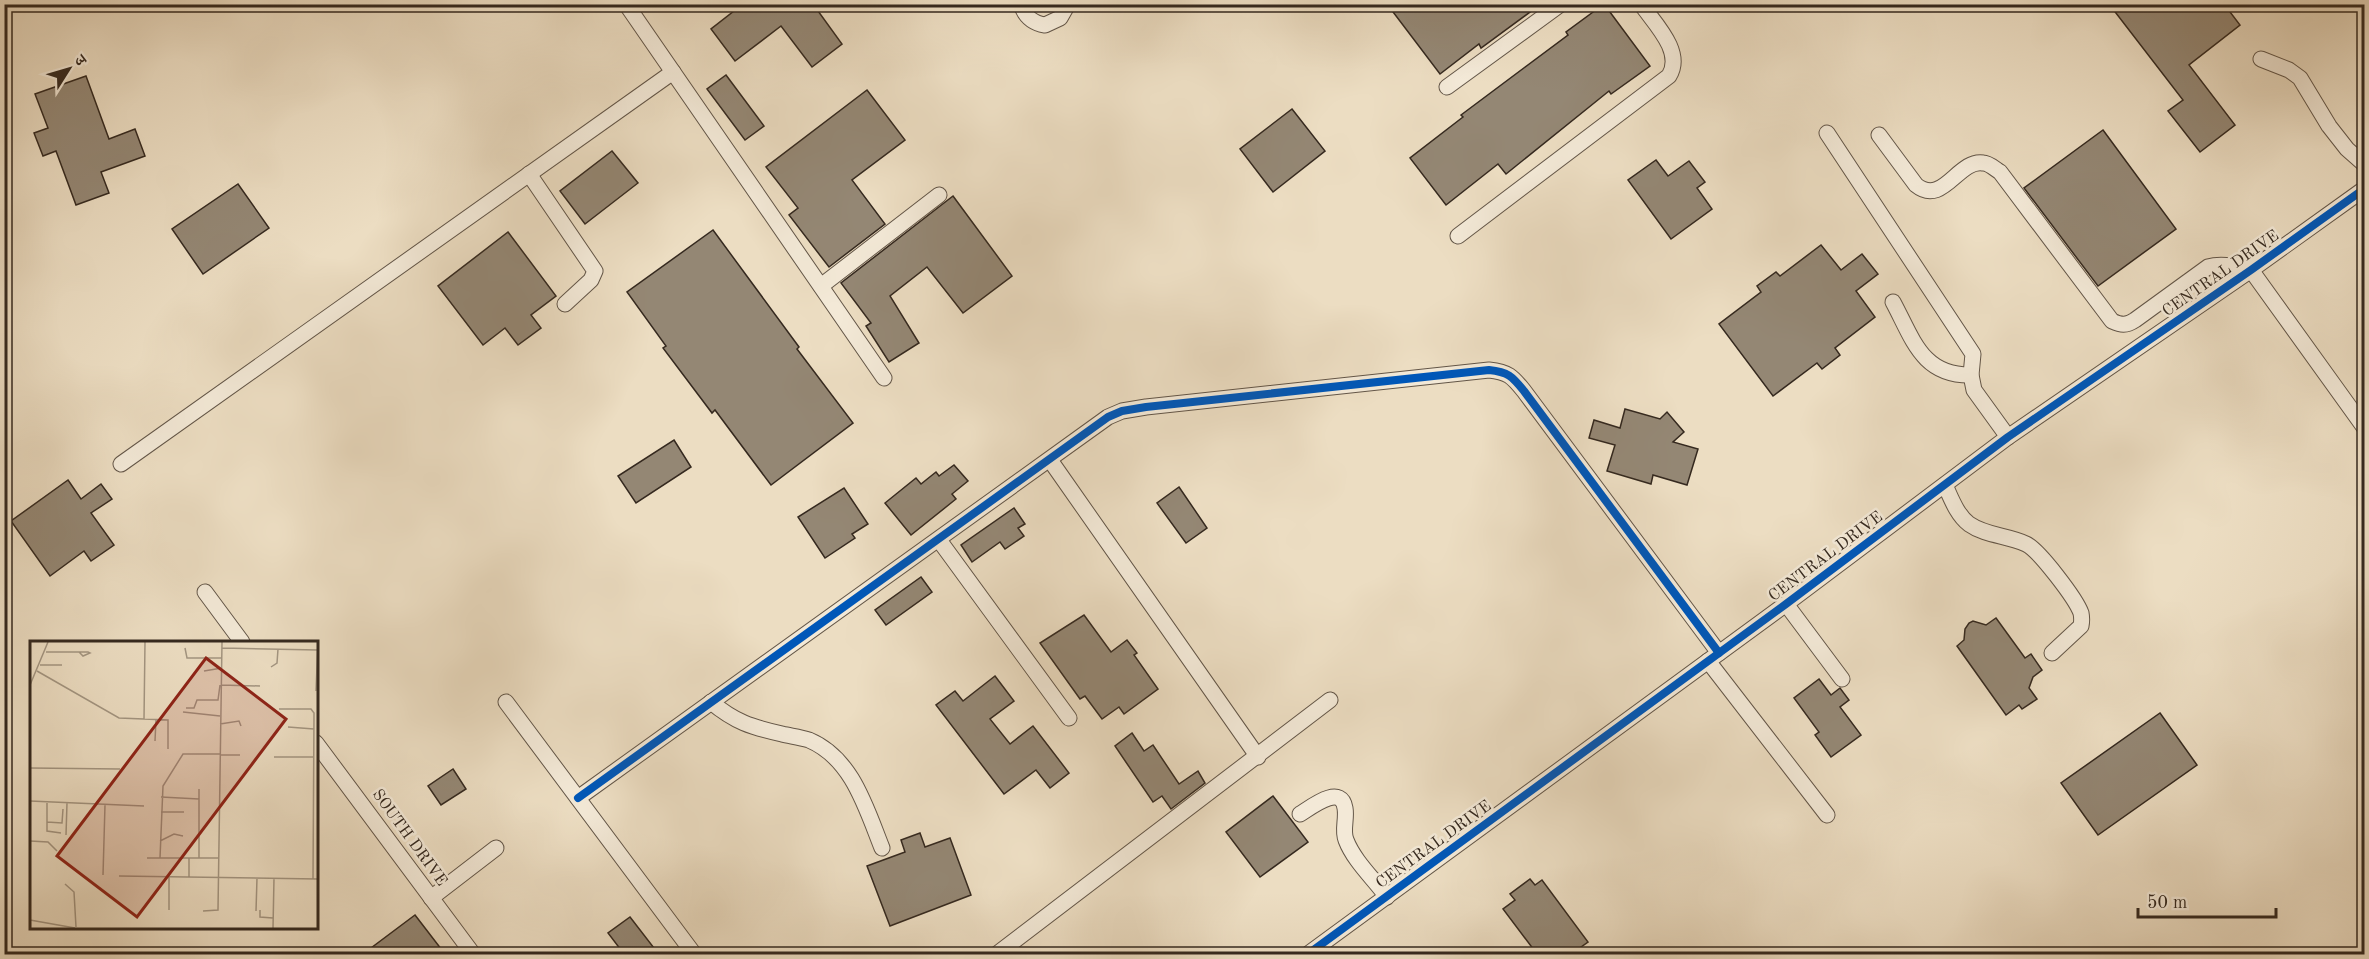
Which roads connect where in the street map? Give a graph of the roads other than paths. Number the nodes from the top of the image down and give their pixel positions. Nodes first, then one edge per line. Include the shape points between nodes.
1 (626, 4) edge
2 (1021, 4) edge
3 (1068, 4) edge
4 (1561, 4) edge
5 (1641, 4) edge
6 (2261, 59) dead end
7 (673, 72) junction
8 (1448, 87) dead end
9 (1827, 134) dead end
10 (1880, 135) dead end
11 (2364, 164) edge
12 (529, 174) junction
13 (2364, 189) edge
14 (939, 195) dead end
15 (1458, 236) dead end
16 (2285, 246) junction
17 (2251, 270) junction
18 (821, 286) junction
19 (1893, 302) dead end
20 (565, 304) dead end
21 (1971, 375) junction
22 (884, 378) dead end
23 (2364, 427) edge
24 (2008, 437) junction
25 (1050, 460) junction
26 (121, 464) dead end
27 (1945, 485) junction
28 (939, 540) junction
29 (205, 592) dead end
30 (1786, 604) junction
31 (241, 641) edge
32 (2052, 653) dead end
33 (1713, 657) junction
34 (1842, 679) dead end
35 (1330, 700) dead end
36 (506, 702) dead end
37 (711, 702) junction
38 (1069, 718) dead end
39 (318, 746) edge
40 (1258, 757) junction
41 (578, 798) junction
42 (1300, 814) dead end
43 (1827, 815) dead end
44 (496, 848) dead end
45 (882, 848) dead end
46 (1387, 897) junction
47 (431, 898) junction
48 (473, 954) edge
49 (694, 954) edge
50 (997, 954) edge
51 (1308, 954) edge

1 - 7 street
2 - 3 street via 1024,14 1045,25 1060,18
4 - 8 street
5 - 15 street via 1673,53 1669,76
6 - 11 street via 2300,78 2329,126
7 - 12 street
7 - 18 street
9 - 21 street via 1973,354
10 - 16 street via 1923,191 1935,191 1974,164 1983,162 2000,172 2112,321 2120,325 2135,320 2208,267 2237,267 2276,241
12 - 20 street via 595,271 591,280
12 - 26 street
13 - 16 street, CENTRAL DRIVE
14 - 18 street
16 - 17 street, CENTRAL DRIVE
17 - 23 street
17 - 24 street, CENTRAL DRIVE
18 - 22 street
19 - 21 street via 1925,358 1942,372
21 - 24 street via 1974,390
24 - 27 street, CENTRAL DRIVE
25 - 28 street
25 - 33 street via 1122,411 1477,371 1505,372 1520,385
25 - 40 street
27 - 30 street, CENTRAL DRIVE
27 - 32 street via 1966,522 1982,532 2029,545 2047,563 2080,610 2081,626
28 - 37 street
28 - 38 street
29 - 31 street
30 - 33 street, CENTRAL DRIVE
30 - 34 street
33 - 43 street
33 - 46 street, CENTRAL DRIVE
35 - 40 street
36 - 41 street
37 - 41 street
37 - 45 street via 730,718 808,740 842,764 861,794
39 - 47 street, SOUTH DRIVE
40 - 50 street
41 - 49 street
42 - 46 street via 1328,797 1342,801 1345,838 1350,849
44 - 47 street
46 - 51 street, CENTRAL DRIVE
47 - 48 street, SOUTH DRIVE

